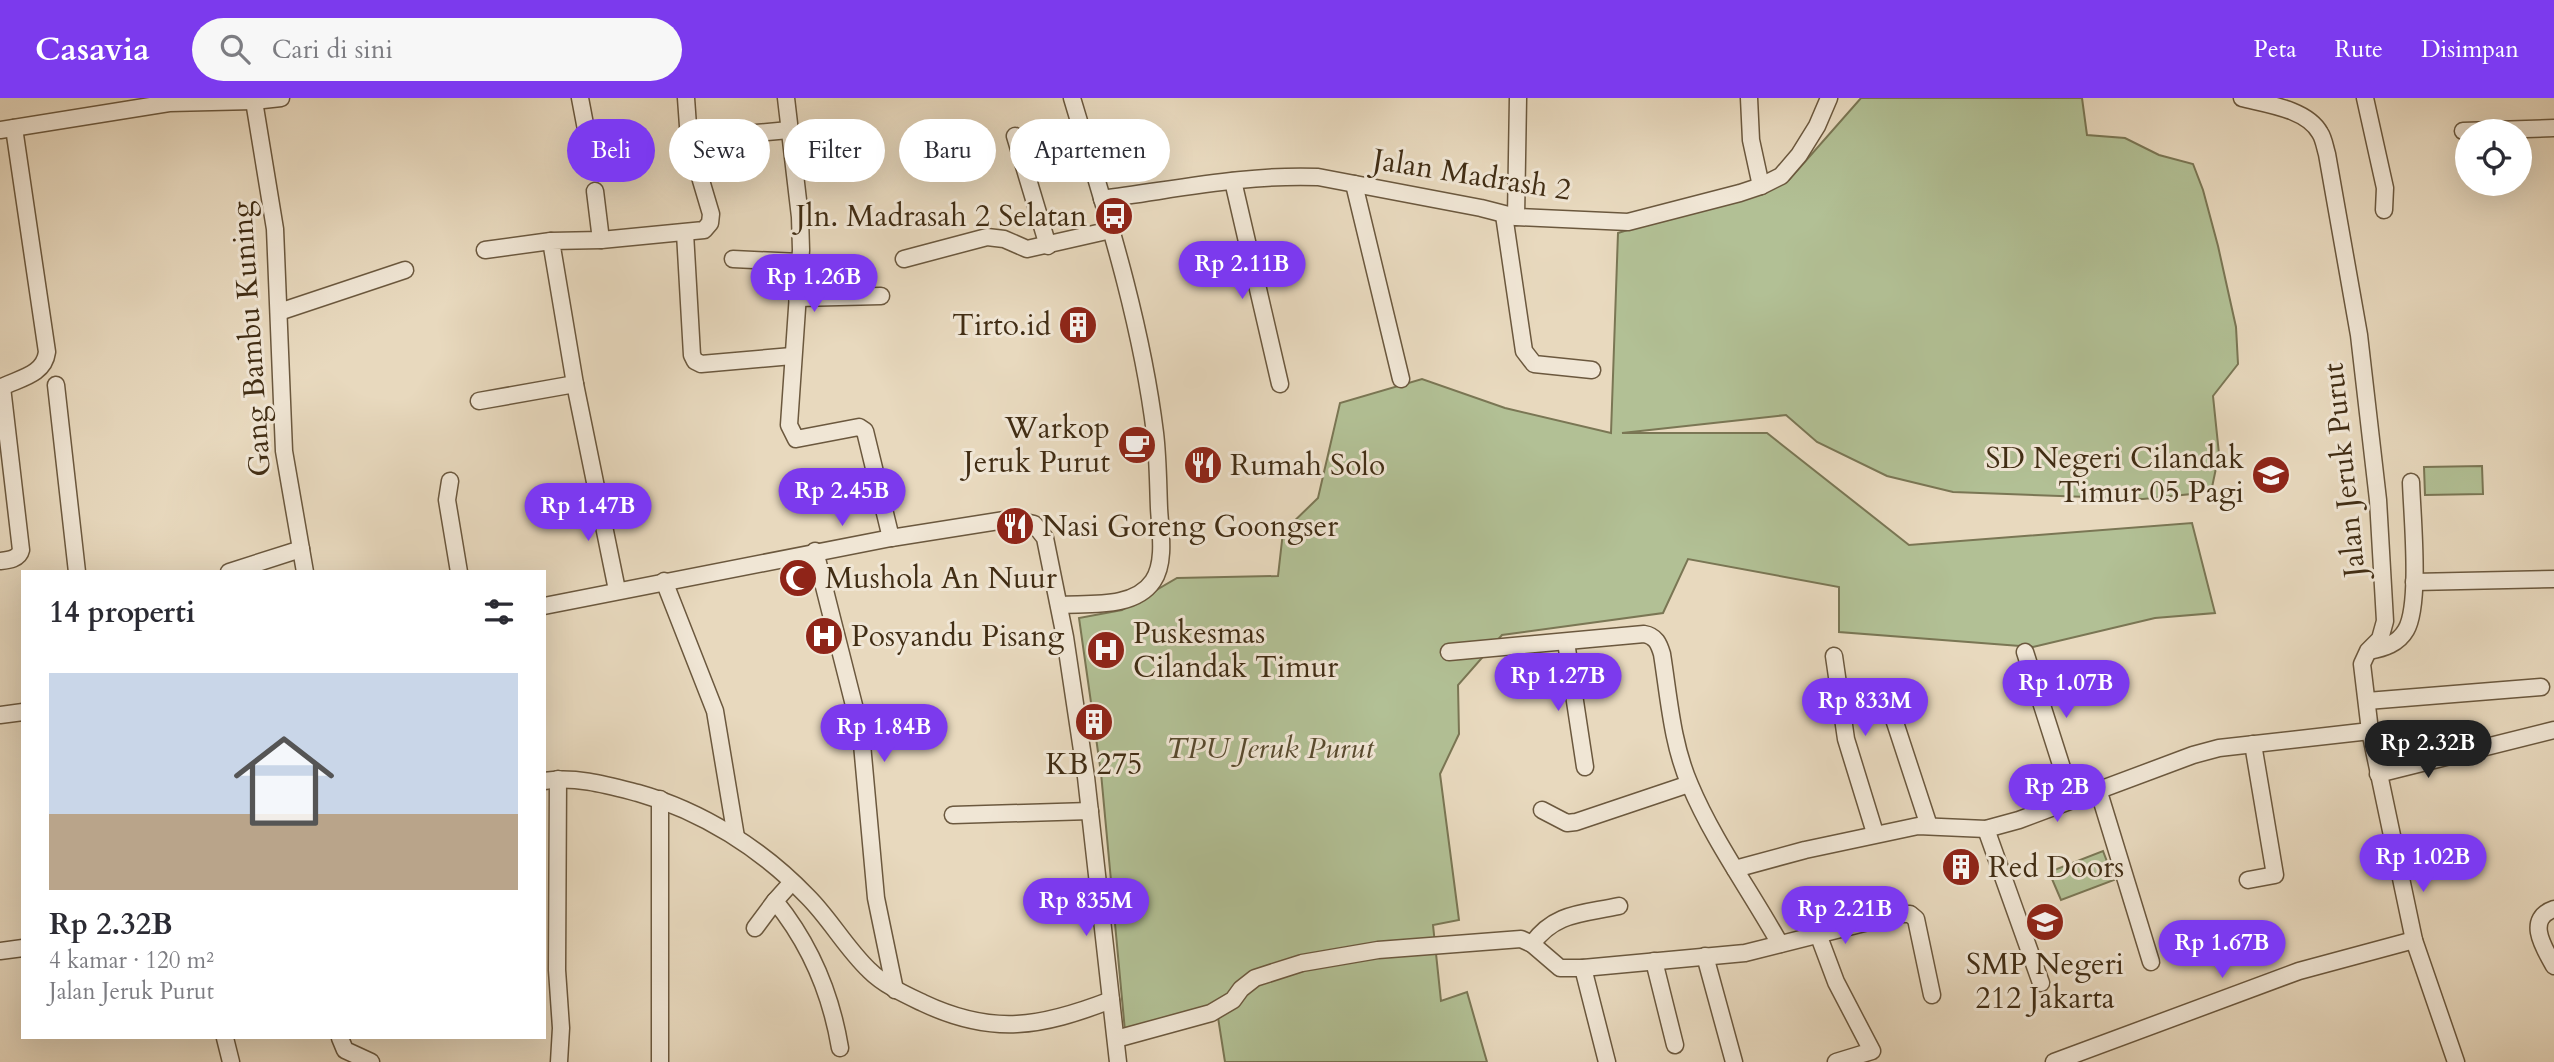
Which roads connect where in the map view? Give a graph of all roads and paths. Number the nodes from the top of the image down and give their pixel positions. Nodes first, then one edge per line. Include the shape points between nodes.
1 (281, 98) edge
2 (580, 98) edge
3 (686, 98) edge
4 (786, 98) edge
5 (1072, 98) edge
6 (1518, 98) edge
7 (1749, 98) edge
8 (2242, 98) edge
9 (2365, 98) edge
10 (1826, 99) edge
11 (254, 101) junction
12 (89, 106) edge
13 (584, 119) edge
14 (788, 119) edge
15 (2554, 128) edge
16 (7, 129) edge
17 (2532, 129) edge
18 (1233, 181) junction
19 (796, 182) edge
20 (1029, 182) edge
21 (1354, 184) junction
22 (1761, 187) junction
23 (595, 191) dead end
24 (1102, 199) junction
25 (2384, 210) dead end
26 (1510, 216) junction
27 (1111, 230) junction
28 (685, 233) junction
29 (601, 240) junction
30 (551, 241) junction
31 (1048, 246) junction
32 (485, 250) dead end
33 (733, 259) dead end
34 (904, 259) dead end
35 (799, 265) junction
36 (405, 270) dead end
37 (881, 296) dead end
38 (797, 298) junction
39 (279, 312) junction
40 (792, 356) junction
41 (1592, 370) dead end
42 (1401, 379) dead end
43 (575, 384) junction
44 (1280, 384) dead end
45 (56, 385) dead end
46 (479, 401) dead end
47 (450, 481) dead end
48 (2410, 482) dead end
49 (891, 538) junction
50 (301, 549) junction
51 (815, 551) junction
52 (0, 561) edge
53 (77, 570) edge
54 (235, 570) edge
55 (305, 570) edge
56 (458, 570) edge
57 (2554, 579) edge
58 (664, 581) junction
59 (2414, 582) junction
60 (617, 590) junction
61 (1059, 605) junction
62 (546, 606) edge
63 (1566, 642) junction
64 (1449, 652) dead end
65 (2025, 652) dead end
66 (2368, 652) junction
67 (1834, 656) dead end
68 (2541, 687) dead end
69 (1887, 698) dead end
70 (2367, 701) junction
71 (21, 712) edge
72 (0, 715) edge
73 (2554, 730) edge
74 (2370, 731) junction
75 (2253, 744) junction
76 (1585, 767) dead end
77 (2378, 774) junction
78 (551, 780) edge
79 (1689, 784) junction
80 (2098, 789) junction
81 (660, 799) junction
82 (2072, 799) junction
83 (1542, 810) dead end
84 (1090, 811) junction
85 (953, 815) dead end
86 (1929, 826) junction
87 (1986, 829) junction
88 (1875, 833) junction
89 (736, 837) junction
90 (1735, 869) junction
91 (2248, 880) dead end
92 (792, 882) junction
93 (775, 901) junction
94 (1619, 906) dead end
95 (2554, 909) edge
96 (755, 928) dead end
97 (1818, 934) junction
98 (2414, 940) junction
99 (1532, 944) junction
100 (1780, 944) junction
101 (21, 948) edge
102 (0, 951) edge
103 (1705, 956) junction
104 (1654, 961) junction
105 (2151, 962) dead end
106 (2554, 966) edge
107 (1583, 968) junction
108 (2041, 983) dead end
109 (895, 990) junction
110 (1932, 995) dead end
111 (1111, 1000) junction
112 (225, 1039) edge
113 (340, 1039) edge
114 (1116, 1039) junction
115 (1675, 1045) dead end
116 (840, 1048) dead end
117 (230, 1062) edge
118 (371, 1062) edge
119 (559, 1062) edge
120 (660, 1062) edge
121 (1118, 1062) edge
122 (1607, 1062) edge
123 (1734, 1062) edge
124 (1836, 1062) edge
125 (2054, 1062) edge
126 (2456, 1062) edge

1 - 11 street
2 - 13 street
3 - 28 street via 689,140 711,214 704,230
4 - 14 street
5 - 24 street
6 - 26 street
7 - 22 street via 1751,140
8 - 66 street, Jalan Jeruk Purut via 2308,120 2321,134 2327,154 2359,335 2378,500 2385,621 2380,639
9 - 25 street via 2385,188
10 - 22 street, Jalan Madrash 2 via 1817,126 1789,169
11 - 12 street
11 - 39 street, Gang Bambu Kuning via 273,210
12 - 16 street
15 - 17 street
16 - 52 street via 47,352 44,366 2,388 22,550 15,558
18 - 21 street, Jalan Madrash 2 via 1294,176
18 - 24 street, Jalan Madrash 2
18 - 44 street
19 - 35 street
20 - 31 street
21 - 26 street, Jalan Madrash 2
21 - 42 street
22 - 26 street, Jalan Madrash 2 via 1628,222
23 - 29 street
24 - 27 street
26 - 41 street via 1524,351 1529,360 1541,365
27 - 31 street
27 - 61 street via 1151,403 1160,563 1152,583 1135,596
28 - 29 street
28 - 40 street via 695,361
29 - 30 street
30 - 32 street
30 - 43 street
31 - 34 street via 1027,249 987,236
33 - 35 street
35 - 38 street
36 - 39 street
37 - 38 street
38 - 40 street
39 - 50 street, Gang Bambu Kuning via 281,418
40 - 49 street via 792,436 799,439 859,427 865,431
43 - 46 street
43 - 60 street
45 - 53 street
47 - 56 street via 447,500
48 - 59 street
49 - 51 street
49 - 61 street via 1011,519 1028,522 1045,538
50 - 54 street
50 - 55 street, Gang Bambu Kuning
51 - 58 street
51 - 109 street via 861,733 876,898
57 - 59 street
58 - 60 street
58 - 89 street via 715,711
59 - 66 street via 2407,629 2392,645
60 - 62 street
61 - 84 street
63 - 64 street
63 - 76 street
63 - 79 street via 1644,634 1659,643 1676,745
65 - 82 street
66 - 70 street, Jalan Jeruk Purut via 2362,664
67 - 88 street via 1846,740
68 - 70 street
69 - 86 street
70 - 74 street, Jalan Jeruk Purut
71 - 72 street
73 - 77 street
74 - 75 street
74 - 77 street, Jalan Jeruk Purut
75 - 80 street via 2206,751
75 - 91 street via 2275,874
77 - 98 street, Jalan Jeruk Purut
78 - 81 street via 601,783
78 - 119 street
79 - 83 street via 1576,822 1567,823
79 - 90 street
80 - 82 street
80 - 105 street
81 - 89 street
81 - 120 street
82 - 87 street
84 - 85 street
84 - 111 street
86 - 87 street
86 - 88 street
87 - 108 street
88 - 90 street
89 - 92 street
90 - 100 street
92 - 93 street
92 - 109 street via 869,971
93 - 96 street
93 - 116 street via 817,969 834,1014
94 - 99 street via 1558,920 1545,927
95 - 106 street via 2543,915 2538,928
97 - 100 street
97 - 110 street via 1900,914 1914,916
97 - 124 street via 1836,982 1872,1052
98 - 125 street via 2307,969
98 - 126 street, Jalan Jeruk Purut
99 - 107 street via 1560,968
99 - 114 street via 1497,939 1378,950 1302,963 1255,978 1233,1000 1211,1013
100 - 103 street
101 - 102 street
103 - 104 street
103 - 123 street
104 - 107 street
104 - 115 street
107 - 122 street
109 - 111 street via 961,1018 1012,1025 1054,1019
111 - 114 street
112 - 117 street
113 - 118 street via 345,1050
114 - 121 street

